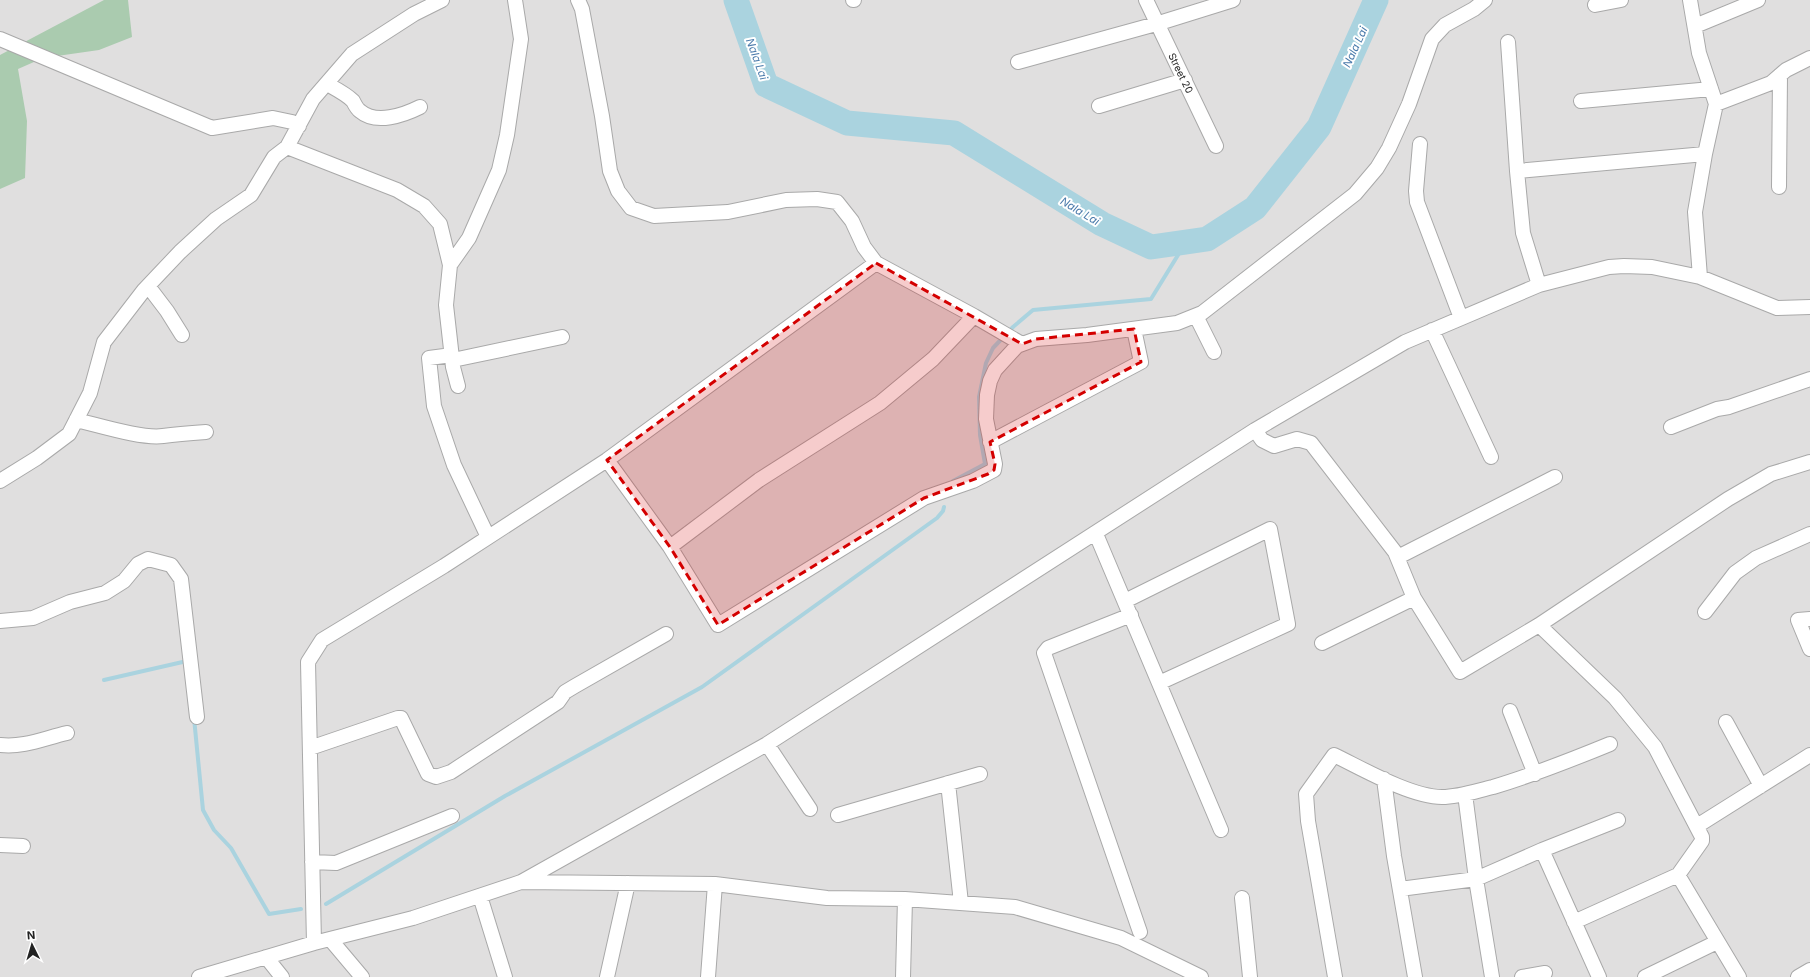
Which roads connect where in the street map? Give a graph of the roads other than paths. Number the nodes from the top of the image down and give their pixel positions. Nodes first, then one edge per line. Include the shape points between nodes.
1 (442, 0) edge
2 (515, 0) edge
3 (578, 0) edge
4 (1146, 0) edge
5 (1233, 0) edge
6 (1485, 0) edge
7 (1621, 0) edge
8 (1690, 0) edge
9 (1758, 0) edge
10 (1595, 5) dead end
11 (1156, 24) junction
12 (1694, 26) junction
13 (0, 39) edge
14 (1508, 42) dead end
15 (1810, 58) edge
16 (1018, 62) dead end
17 (1780, 75) junction
18 (1185, 80) junction
19 (327, 84) junction
20 (1711, 89) junction
21 (1581, 101) dead end
22 (1716, 104) junction
23 (1099, 106) dead end
24 (420, 107) dead end
25 (299, 126) junction
26 (1420, 144) dead end
27 (1216, 146) dead end
28 (287, 148) junction
29 (1705, 154) junction
30 (1517, 171) junction
31 (1778, 186) dead end
32 (876, 263) junction
33 (450, 265) junction
34 (1700, 277) junction
35 (1539, 285) junction
36 (148, 286) junction
37 (1810, 307) edge
38 (974, 316) junction
39 (1196, 316) junction
40 (1461, 318) junction
41 (1134, 329) junction
42 (1432, 330) junction
43 (182, 335) dead end
44 (562, 337) dead end
45 (1022, 344) junction
46 (1214, 352) dead end
47 (452, 357) junction
48 (1810, 379) edge
49 (458, 386) dead end
50 (76, 420) junction
51 (1671, 427) dead end
52 (1255, 430) junction
53 (206, 432) dead end
54 (990, 442) junction
55 (1491, 457) dead end
56 (607, 460) junction
57 (1810, 462) edge
58 (1555, 476) dead end
59 (0, 481) edge
60 (1096, 534) junction
61 (1810, 534) edge
62 (488, 537) junction
63 (670, 547) junction
64 (1398, 557) junction
65 (1414, 598) junction
66 (1125, 601) junction
67 (1705, 612) dead end
68 (1131, 615) junction
69 (1810, 619) edge
70 (0, 621) edge
71 (1539, 625) junction
72 (666, 634) dead end
73 (1322, 643) dead end
74 (1810, 649) edge
75 (1159, 683) junction
76 (1510, 711) dead end
77 (198, 717) dead end
78 (1726, 722) dead end
79 (67, 733) dead end
80 (767, 744) junction
81 (1610, 744) dead end
82 (0, 745) edge
83 (310, 748) junction
84 (1810, 755) edge
85 (980, 774) dead end
86 (1535, 774) junction
87 (1384, 779) junction
88 (948, 783) junction
89 (1761, 786) junction
90 (1465, 794) junction
91 (810, 809) dead end
92 (838, 815) dead end
93 (452, 816) dead end
94 (1618, 820) dead end
95 (1697, 826) junction
96 (1222, 830) dead end
97 (0, 845) edge
98 (23, 846) dead end
99 (1542, 850) junction
100 (312, 862) junction
101 (1678, 875) junction
102 (1476, 879) junction
103 (521, 882) junction
104 (628, 883) junction
105 (715, 884) junction
106 (1400, 889) junction
107 (480, 896) junction
108 (1242, 898) dead end
109 (905, 899) junction
110 (961, 903) junction
111 (1574, 922) junction
112 (1140, 932) dead end
113 (330, 939) junction
114 (1717, 942) junction
115 (314, 943) junction
116 (266, 957) junction
117 (1810, 970) edge
118 (1546, 973) dead end
119 (1661, 974) edge
120 (199, 977) edge
121 (282, 977) edge
122 (362, 977) edge
123 (505, 977) edge
124 (607, 977) edge
125 (708, 977) edge
126 (903, 977) edge
127 (1201, 977) edge
128 (1250, 977) edge
129 (1335, 977) edge
130 (1415, 977) edge
131 (1492, 977) edge
132 (1522, 977) edge
133 (1599, 977) edge
134 (1645, 977) edge
135 (1739, 977) edge
136 (1798, 977) edge

1 - 19 street via 414,14 352,54
2 - 33 street via 521,38 507,135 499,170 469,238
3 - 32 street via 582,9 610,171 618,191 631,208 654,216 728,212 786,200 817,199 837,202 852,220 864,247
4 - 11 street, Street 20
5 - 11 street
6 - 39 street via 1445,25 1432,39 1409,104 1389,148 1377,168 1355,194
7 - 10 street
8 - 12 street
9 - 12 street
11 - 16 street
11 - 18 street, Street 20
12 - 20 street via 1699,53
13 - 25 street via 212,128 274,118
14 - 30 street
15 - 17 street
17 - 22 street via 1771,83
17 - 31 street
18 - 23 street
18 - 27 street, Street 20
19 - 24 street via 343,93 359,111 375,118 406,114
19 - 25 street via 313,99
20 - 21 street
20 - 22 street
22 - 29 street
25 - 28 street
26 - 40 street via 1417,202
28 - 33 street via 398,190 424,206 440,224
28 - 36 street via 274,157 251,195 216,219
29 - 30 street
29 - 34 street via 1695,212
30 - 35 street via 1523,233
32 - 38 street
32 - 56 street
33 - 47 street via 446,305
34 - 35 street via 1652,267 1624,266 1609,267
34 - 37 street via 1777,308
35 - 40 street
36 - 43 street
36 - 50 street via 104,342 90,393
38 - 45 street
38 - 63 street via 933,359 880,403 759,480
39 - 41 street via 1177,323
39 - 46 street
40 - 42 street
41 - 45 street via 1036,339
41 - 54 street via 1141,362
42 - 52 street via 1405,342
42 - 55 street
44 - 47 street
45 - 54 street via 1001,361 990,381 986,419
47 - 49 street
47 - 62 street via 429,358 434,406 454,465
48 - 51 street
50 - 53 street via 142,435
50 - 59 street via 69,434
52 - 60 street
52 - 64 street via 1262,440 1274,446 1297,439 1311,443
54 - 63 street via 994,470 973,481 924,498 718,625
56 - 62 street
56 - 63 street
57 - 71 street via 1770,474 1728,499
58 - 64 street
60 - 66 street
60 - 80 street
61 - 67 street via 1756,558 1735,573
62 - 83 street via 322,640 308,662
64 - 65 street
65 - 71 street via 1460,672
65 - 73 street
66 - 68 street
66 - 75 street via 1270,529 1288,624
68 - 75 street
68 - 112 street via 1048,648 1044,653
69 - 74 street via 1798,620
70 - 77 street via 32,618 70,602 105,593 124,581 138,564 148,559 171,565 181,579
71 - 95 street via 1615,698 1655,747
72 - 83 street via 565,692 558,702 451,772 436,777 428,774 401,718
75 - 96 street
76 - 86 street
78 - 89 street
79 - 82 street via 26,744
80 - 91 street
80 - 103 street
81 - 86 street
83 - 100 street
84 - 89 street
85 - 88 street
86 - 90 street
87 - 90 street via 1435,796
87 - 106 street
87 - 129 street via 1334,755 1306,794 1308,821
88 - 92 street
88 - 110 street
89 - 95 street
90 - 102 street
93 - 100 street via 336,863
94 - 99 street
95 - 101 street via 1702,841
97 - 98 street
99 - 102 street
99 - 111 street
100 - 115 street
101 - 111 street
101 - 114 street
102 - 106 street
102 - 131 street
103 - 104 street
103 - 107 street
104 - 105 street
104 - 124 street
105 - 109 street via 827,898
105 - 125 street
106 - 130 street
107 - 113 street via 413,918
107 - 123 street
108 - 128 street
109 - 110 street
109 - 126 street
110 - 127 street via 1015,907 1121,938
111 - 133 street
113 - 115 street
113 - 122 street
114 - 119 street
114 - 135 street
115 - 116 street
116 - 120 street
116 - 121 street
117 - 136 street
118 - 132 street
119 - 134 street

